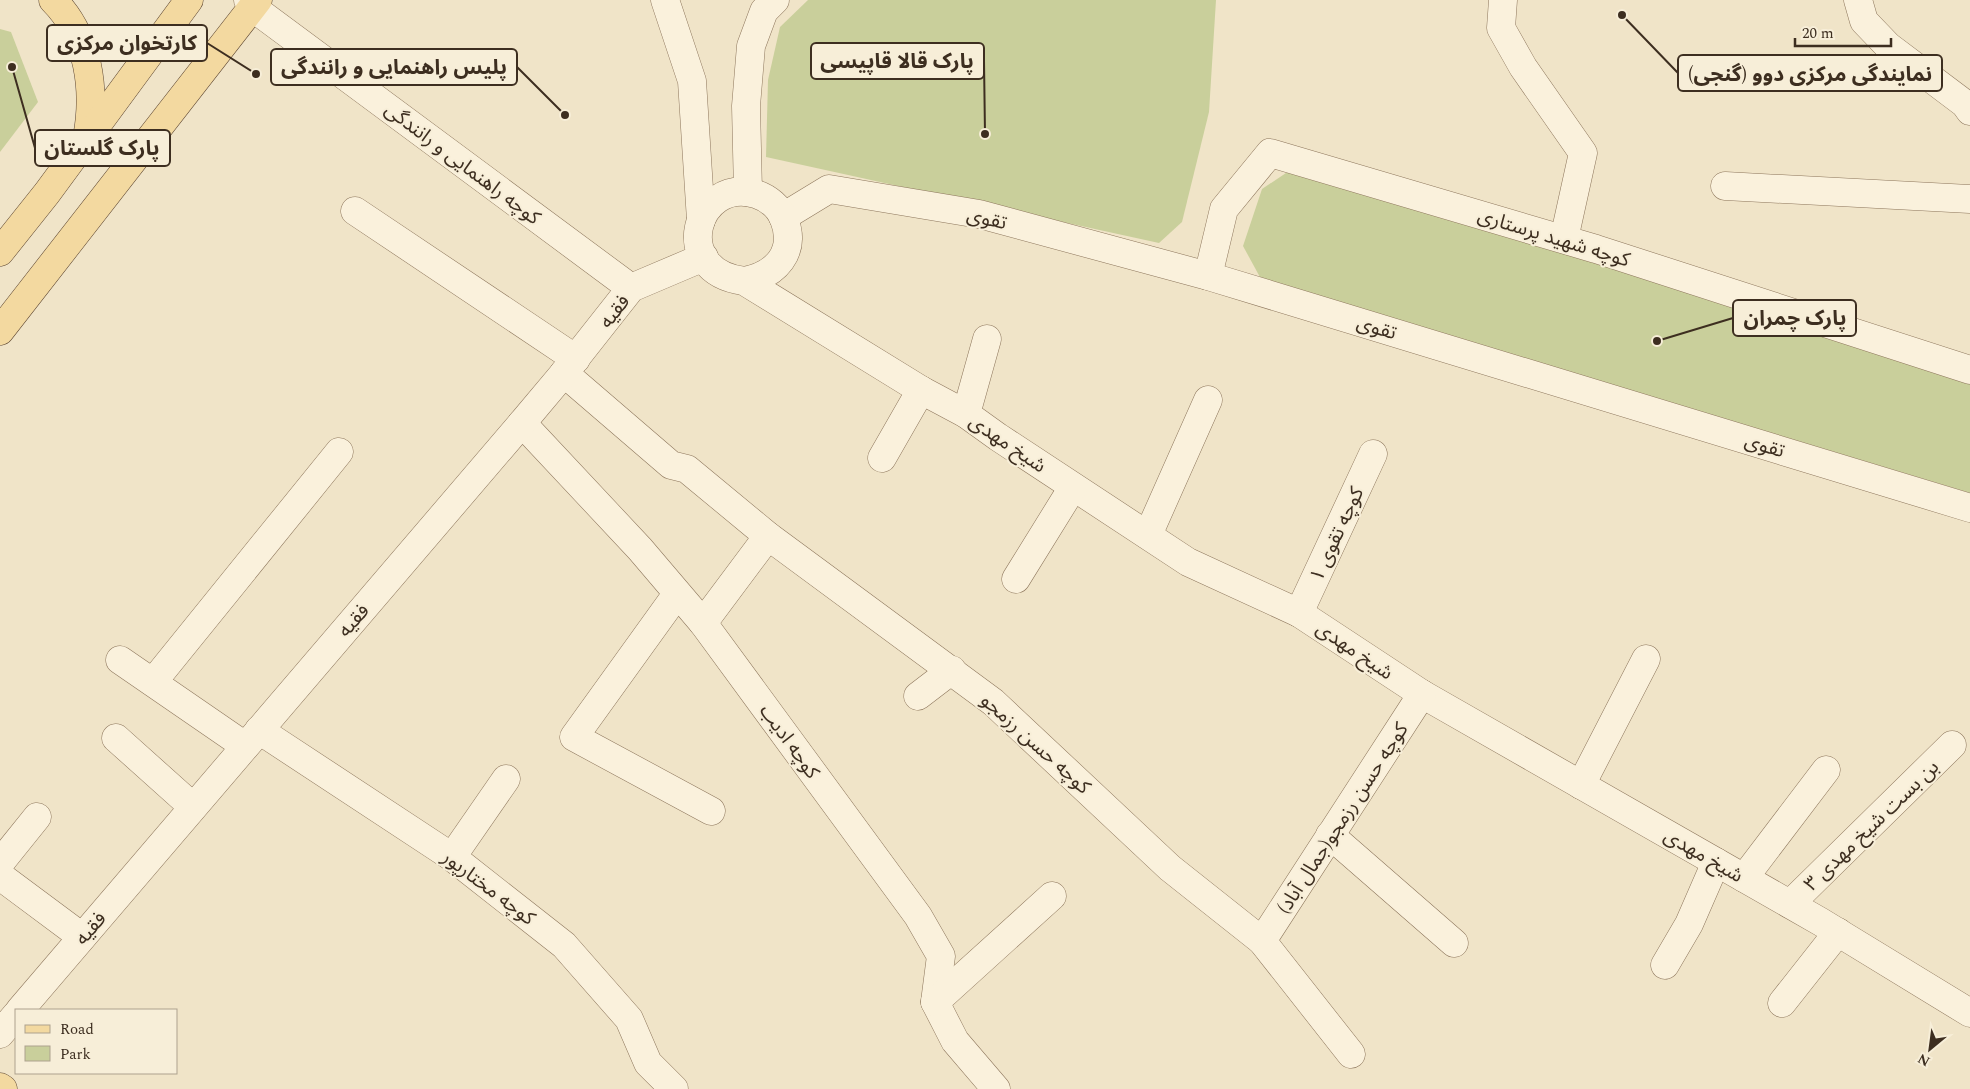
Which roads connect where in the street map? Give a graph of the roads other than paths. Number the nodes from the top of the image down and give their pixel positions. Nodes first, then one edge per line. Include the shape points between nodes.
1 (53, 0) edge
2 (189, 0) edge
3 (665, 0) edge
4 (775, 0) edge
5 (1503, 0) edge
6 (1858, 0) edge
7 (253, 2) edge
8 (1970, 111) edge
9 (87, 140) junction
10 (1725, 186) dead end
11 (748, 192) junction
12 (1970, 199) edge
13 (355, 211) dead end
14 (783, 217) junction
15 (701, 220) junction
16 (1564, 239) junction
17 (0, 252) edge
18 (704, 257) junction
19 (1208, 276) junction
20 (744, 282) junction
21 (631, 288) junction
22 (0, 331) edge
23 (987, 339) dead end
24 (570, 366) junction
25 (1970, 370) edge
26 (921, 390) junction
27 (1208, 400) dead end
28 (966, 414) junction
29 (522, 423) junction
30 (339, 452) dead end
31 (1373, 454) dead end
32 (882, 458) dead end
33 (1074, 487) junction
34 (1970, 508) edge
35 (1148, 535) junction
36 (768, 536) junction
37 (1016, 579) dead end
38 (677, 594) junction
39 (1298, 613) junction
40 (703, 623) junction
41 (1646, 659) dead end
42 (120, 660) dead end
43 (952, 670) junction
44 (152, 682) junction
45 (1422, 694) junction
46 (918, 696) dead end
47 (116, 738) dead end
48 (252, 738) junction
49 (1952, 745) dead end
50 (1826, 770) dead end
51 (506, 779) dead end
52 (1581, 785) junction
53 (193, 807) junction
54 (711, 811) dead end
55 (36, 818) dead end
56 (1330, 835) junction
57 (452, 857) junction
58 (1716, 862) junction
59 (0, 863) edge
60 (0, 876) edge
61 (1744, 878) junction
62 (1052, 896) dead end
63 (1790, 904) junction
64 (1838, 932) junction
65 (82, 937) junction
66 (1262, 941) junction
67 (1454, 943) dead end
68 (1665, 965) dead end
69 (936, 1002) junction
70 (1782, 1003) dead end
71 (21, 1009) edge
72 (1970, 1013) edge
73 (15, 1016) edge
74 (0, 1034) edge
75 (1350, 1054) dead end
76 (674, 1089) edge
77 (996, 1089) edge

1 - 9 main road via 75,29 89,71
2 - 9 main road
3 - 15 street via 692,81
4 - 11 street via 764,11 752,46 746,106
5 - 16 street via 1501,28 1583,153
6 - 8 street via 1864,21 1888,46
7 - 21 street, کوچه راهنمایی و رانندگی
7 - 22 main road
9 - 17 main road
10 - 12 street
11 - 14 street via 763,196
11 - 15 street via 734,192 720,198
13 - 24 street, کوچه حسن رزمجو
14 - 19 street, تقوی via 829,189 979,214
14 - 20 street via 788,232 782,260 772,271
15 - 18 street via 699,249
16 - 19 street, کوچه شهید پرستاری via 1270,153 1224,209
16 - 25 street, کوچه شهید پرستاری
18 - 20 street via 716,272
18 - 21 street, فقیه
19 - 34 street, تقوی
20 - 26 street, شیخ مهدی
21 - 24 street, فقیه
23 - 28 street
24 - 29 street, فقیه
24 - 36 street, کوچه حسن رزمجو via 671,464 687,469
26 - 28 street, شیخ مهدی
26 - 32 street
27 - 35 street
28 - 33 street, شیخ مهدی
29 - 38 street, کوچه ادیب via 640,549
29 - 48 street, فقیه
30 - 44 street
31 - 39 street, کوچه تقوی ۱
33 - 35 street, شیخ مهدی
33 - 37 street
35 - 39 street, شیخ مهدی via 1188,562
36 - 40 street
36 - 43 street, کوچه حسن رزمجو
38 - 40 street, کوچه ادیب
38 - 54 street via 574,737
39 - 45 street, شیخ مهدی
40 - 69 street, کوچه ادیب via 918,916 940,956
41 - 52 street
42 - 44 street, کوچه مختارپور
43 - 46 street
43 - 66 street, کوچه حسن رزمجو via 994,702 1170,868
44 - 48 street, کوچه مختارپور
45 - 52 street, شیخ مهدی
45 - 56 street, کوچه حسن رزمجو(جمال آباد)
47 - 53 street
48 - 53 street, فقیه
48 - 57 street, کوچه مختارپور
49 - 63 street, بن بست شیخ مهدی ۳
50 - 61 street
51 - 57 street
52 - 58 street, شیخ مهدی
53 - 65 street, فقیه
55 - 59 street
56 - 66 street, کوچه حسن رزمجو(جمال آباد)
56 - 67 street
57 - 76 street, کوچه مختارپور via 564,945 628,1019 648,1063
58 - 61 street, شیخ مهدی
58 - 68 street
60 - 65 street
61 - 63 street, شیخ مهدی
62 - 69 street
63 - 64 street, شیخ مهدی
64 - 70 street
64 - 72 street, شیخ مهدی
65 - 71 street, فقیه
66 - 75 street, کوچه حسن رزمجو
69 - 77 street, کوچه ادیب via 954,1041
73 - 74 street

